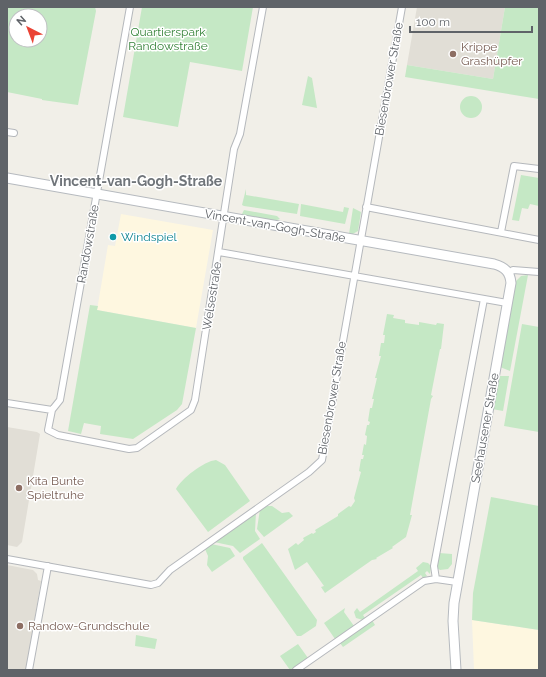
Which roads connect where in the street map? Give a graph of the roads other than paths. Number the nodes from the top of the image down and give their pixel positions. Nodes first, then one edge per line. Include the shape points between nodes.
1 (130, 7) edge
2 (263, 7) edge
3 (402, 7) edge
4 (7, 132) edge
5 (14, 133) dead end
6 (539, 169) edge
7 (7, 178) edge
8 (97, 194) junction
9 (366, 207) junction
10 (225, 218) junction
11 (501, 232) junction
12 (539, 240) edge
13 (360, 241) junction
14 (219, 252) junction
15 (539, 272) edge
16 (509, 273) junction
17 (354, 276) junction
18 (484, 299) junction
19 (508, 303) junction
20 (7, 403) edge
21 (52, 410) junction
22 (7, 559) edge
23 (48, 566) junction
24 (436, 579) junction
25 (457, 582) junction
26 (29, 670) edge
27 (296, 670) edge
28 (456, 670) edge

1 - 8 street, Randowstraße
2 - 10 street, Welsestraße via 240,134 234,150
3 - 9 street, Biesenbrower Straße
4 - 5 street
6 - 11 street via 514,166
7 - 8 street, Vincent-van-Gogh-Straße
8 - 10 street, Vincent-van-Gogh-Straße
8 - 21 street, Randowstraße via 60,400
9 - 11 street
9 - 13 street, Biesenbrower Straße
10 - 13 street, Vincent-van-Gogh-Straße
10 - 14 street, Welsestraße
11 - 12 street
13 - 16 street, Vincent-van-Gogh-Straße via 498,265
13 - 17 street, Biesenbrower Straße
14 - 17 street
14 - 21 street, Welsestraße via 195,400 191,410 137,448 129,449 58,435 48,430
15 - 16 street via 513,270
16 - 19 street, Seehausener Straße via 511,283
17 - 18 street
17 - 23 street, Biesenbrower Straße via 322,460 317,466 170,570 158,583 151,585
18 - 19 street
18 - 24 street, Seehausener Straße via 434,566
19 - 25 street, Seehausener Straße
20 - 21 street
22 - 23 street, Biesenbrower Straße
23 - 26 street
24 - 25 street
24 - 27 street via 424,582
25 - 28 street, Seehausener Straße via 453,621

